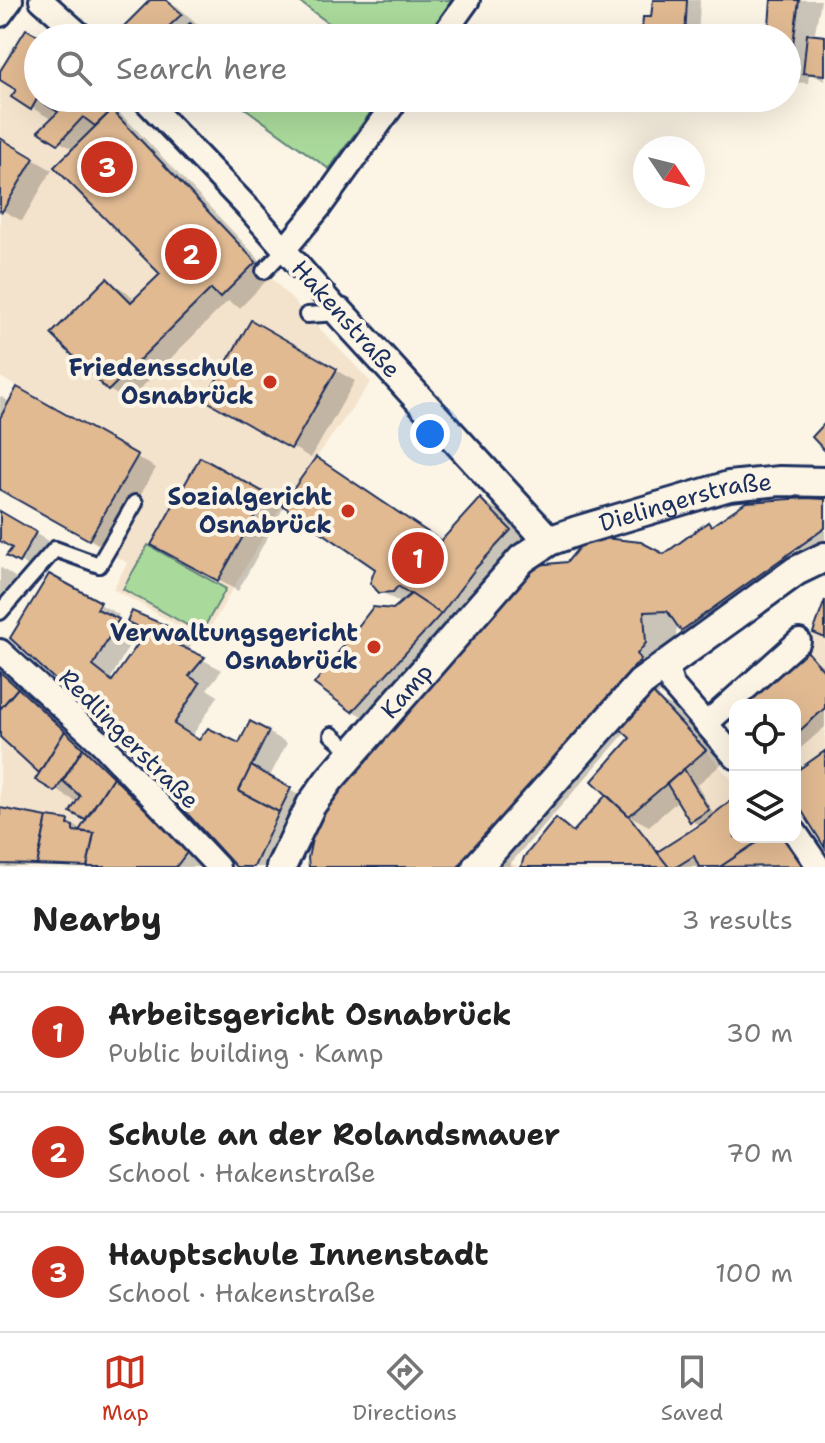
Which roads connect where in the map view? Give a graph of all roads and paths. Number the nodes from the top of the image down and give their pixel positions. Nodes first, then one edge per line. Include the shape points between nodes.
1 (11, 0) edge
2 (41, 0) edge
3 (468, 0) edge
4 (0, 15) edge
5 (68, 24) edge
6 (451, 24) edge
7 (156, 112) edge
8 (388, 112) edge
9 (284, 250) junction
10 (264, 271) dead end
11 (340, 313) junction
12 (307, 315) dead end
13 (825, 482) edge
14 (135, 503) dead end
15 (548, 552) junction
16 (825, 557) edge
17 (0, 612) edge
18 (799, 641) dead end
19 (0, 651) edge
20 (666, 664) junction
21 (641, 683) junction
22 (609, 695) dead end
23 (706, 724) junction
24 (729, 750) edge
25 (801, 841) edge
26 (286, 864) edge
27 (218, 867) edge
28 (477, 867) edge
29 (819, 867) edge

1 - 4 street
2 - 5 street
3 - 6 street
7 - 9 street, Hakenstraße
8 - 9 street
9 - 10 lane
9 - 11 street, Hakenstraße
11 - 12 lane
11 - 15 street, Hakenstraße
13 - 15 street, Dielingerstraße via 729,486 589,527
14 - 17 lane via 99,565 55,549
15 - 26 street, Kamp via 522,559 342,743
16 - 20 street via 796,571
18 - 23 street
19 - 27 street, Redlingerstraße via 101,743
20 - 21 street
20 - 23 street via 672,685
21 - 22 lane
21 - 28 street
23 - 24 street
25 - 29 street

